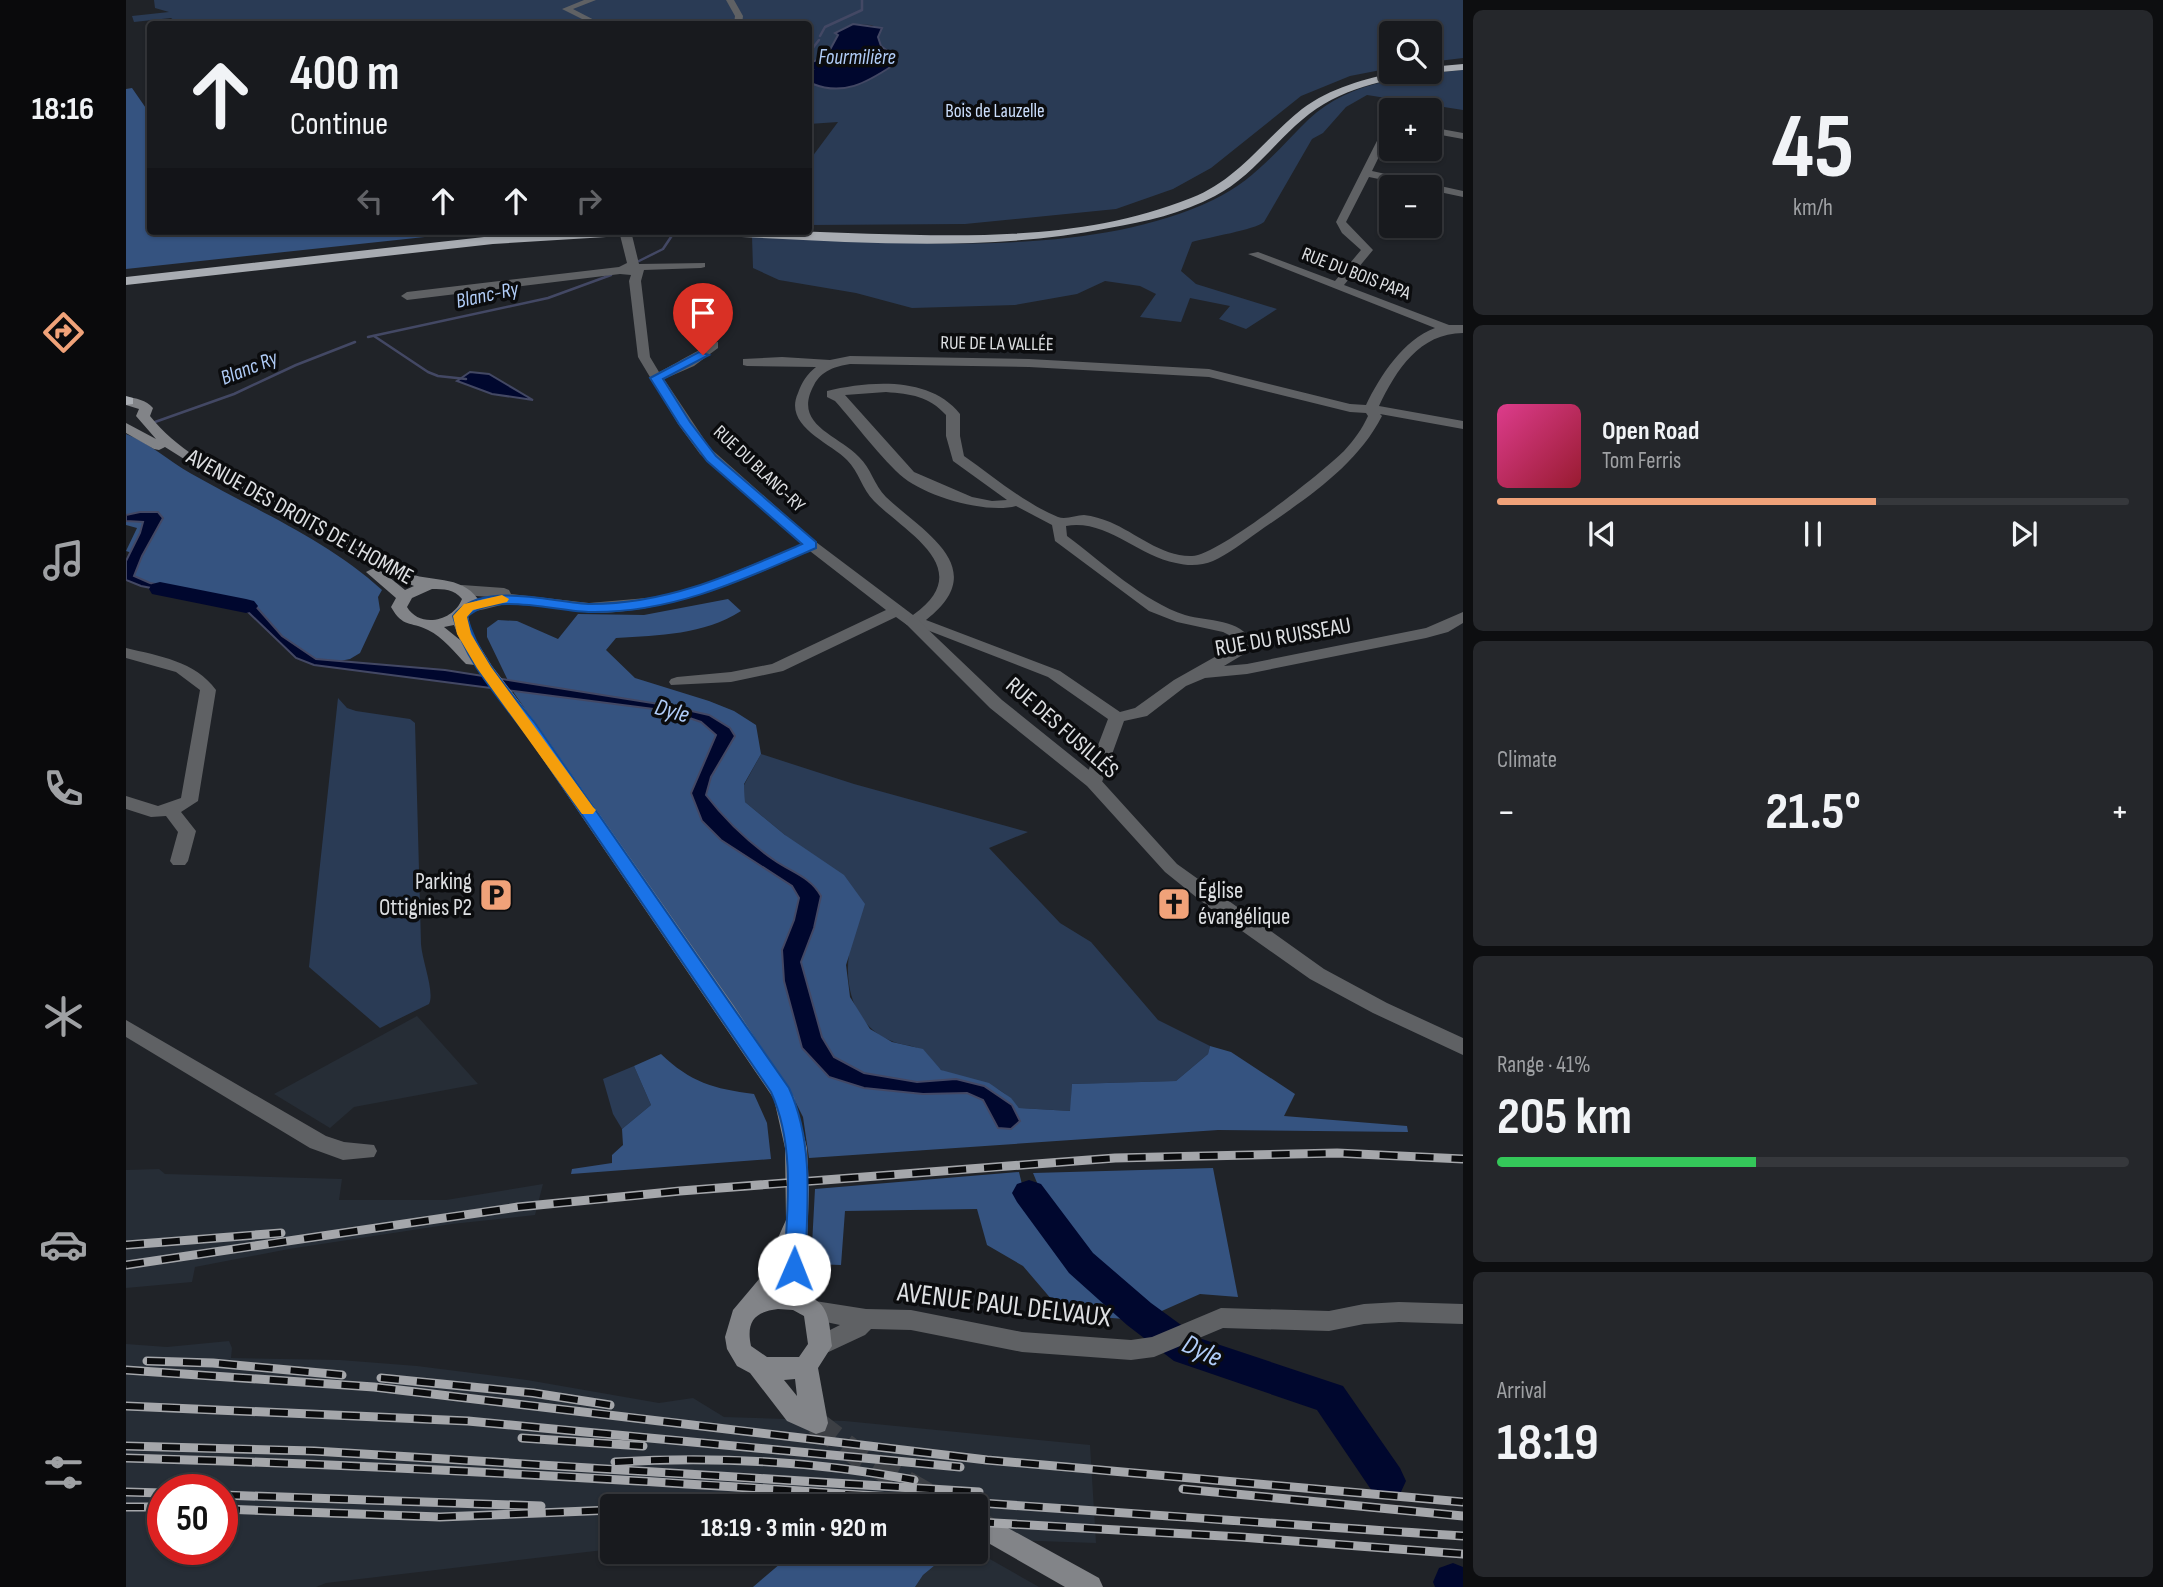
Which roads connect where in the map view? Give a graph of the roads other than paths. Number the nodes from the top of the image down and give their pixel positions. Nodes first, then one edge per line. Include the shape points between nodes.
1 (592, 0) edge
2 (730, 0) edge
3 (592, 21) edge
4 (738, 21) edge
5 (1463, 65) edge
6 (1442, 67) edge
7 (1379, 75) edge
8 (1379, 80) edge
9 (1442, 132) edge
10 (1463, 136) edge
11 (1379, 146) edge
12 (1365, 173) junction
13 (1463, 194) edge
14 (812, 230) edge
15 (812, 233) edge
16 (831, 233) junction
17 (494, 235) edge
18 (554, 235) edge
19 (626, 235) edge
20 (1254, 254) dead end
21 (701, 265) dead end
22 (631, 269) junction
23 (126, 274) edge
24 (183, 274) junction
25 (126, 281) edge
26 (1338, 285) junction
27 (126, 290) edge
28 (407, 296) dead end
29 (1445, 328) junction
30 (1463, 329) edge
31 (714, 345) dead end
32 (747, 362) dead end
33 (832, 364) junction
34 (656, 378) junction
35 (832, 394) junction
36 (127, 401) edge
37 (1371, 410) junction
38 (144, 416) junction
39 (126, 425) edge
40 (1463, 425) edge
41 (1017, 501) junction
42 (1059, 523) junction
43 (811, 545) junction
44 (429, 585) junction
45 (462, 590) junction
46 (404, 597) junction
47 (531, 601) junction
48 (898, 610) junction
49 (464, 611) junction
50 (1463, 617) edge
51 (912, 622) junction
52 (430, 624) junction
53 (126, 653) edge
54 (485, 668) junction
55 (1202, 674) junction
56 (677, 682) dead end
57 (1117, 718) junction
58 (1093, 782) junction
59 (126, 802) edge
60 (171, 811) junction
61 (179, 861) dead end
62 (126, 1027) edge
63 (1463, 1046) edge
64 (366, 1151) dead end
65 (796, 1217) junction
66 (754, 1304) junction
67 (807, 1306) junction
68 (1463, 1314) edge
69 (866, 1319) junction
70 (820, 1346) junction
71 (806, 1366) junction
72 (760, 1369) junction
73 (999, 1535) tunnel mouth
74 (1090, 1587) edge

1 - 3 street via 566,9
2 - 4 street
5 - 6 highway
7 - 16 highway via 1310,99 1231,170 1199,191 1152,209 1012,230
8 - 16 highway via 1320,102 1245,173 1222,188 1154,215 1086,229 1016,236
9 - 10 street
11 - 12 street
12 - 13 street
12 - 26 street via 1342,222 1367,250
14 - 16 highway
15 - 16 highway
17 - 23 highway
18 - 24 highway
19 - 22 street, RUE DU BLANC-RY
20 - 26 street, RUE DU BOIS PAPA
21 - 22 street
22 - 28 street via 518,279
22 - 34 street, RUE DU BLANC-RY via 643,354
24 - 25 highway
24 - 27 highway
26 - 29 street, RUE DU BOIS PAPA
29 - 30 street
29 - 37 street via 1409,349
31 - 34 street via 690,363
32 - 33 street, RUE DE LA VALLÉE
33 - 35 street via 821,386
33 - 37 street, RUE DE LA VALLÉE via 850,360 1029,363 1209,373
33 - 51 street via 813,376 803,394 804,417 816,433 853,458 874,494 930,541 944,559 943,588 932,608
34 - 43 street, RUE DU BLANC-RY via 712,458
35 - 41 street via 909,475 984,504
35 - 41 street via 895,390 919,391 936,398 953,414 958,458
36 - 38 main road, AVENUE DES DROITS DE L'HOMME via 146,408
37 - 40 street, RUE DE LA VALLÉE
37 - 42 street via 1375,415 1372,424 1322,480 1215,553 1196,560 1173,558 1091,521
38 - 39 main road
38 - 44 main road, AVENUE DES DROITS DE L'HOMME via 203,466 323,529 392,572
39 - 46 main road, AVENUE DES DROITS DE L'HOMME via 192,470 314,535
41 - 42 street
42 - 55 street via 1060,538 1154,608 1241,635 1243,648
43 - 47 street via 716,586 663,601 590,608
43 - 48 street, RUE DU BLANC-RY
44 - 45 main road, AVENUE DES DROITS DE L'HOMME
44 - 46 main road
45 - 47 street
45 - 49 main road via 470,599
46 - 52 main road via 402,614
47 - 49 street via 502,599
48 - 51 street, RUE DU BLANC-RY
48 - 56 street via 777,668
49 - 52 main road via 448,621
49 - 54 main road via 464,634
50 - 55 street, RUE DU RUISSEAU via 1426,634
51 - 57 street, RUE DU BLANC-RY via 1043,668
51 - 58 street, RUE DES FUSILLÉS via 996,704
52 - 54 main road
53 - 60 street via 190,671 208,690 189,801
54 - 65 main road via 779,1088 795,1135
55 - 57 street, RUE DU RUISSEAU via 1180,683 1141,712
57 - 58 street
58 - 63 street, RUE DES FUSILLÉS via 1171,868 1209,897 1317,974
59 - 60 street via 146,812
60 - 61 street via 187,831
62 - 64 street via 318,1142 343,1151
65 - 66 main road via 764,1292
65 - 67 main road via 794,1269
66 - 67 main road via 772,1298
66 - 72 main road via 740,1320 738,1339 744,1356
67 - 69 street, AVENUE PAUL DELVAUX
67 - 70 main road
68 - 69 street, AVENUE PAUL DELVAUX via 1399,1312 1328,1321 1221,1318 1165,1343 1131,1350 1022,1342 911,1320
69 - 70 street, AVENUE PAUL DELVAUX
70 - 71 main road
71 - 72 main road
71 - 72 main road via 817,1423 796,1413
73 - 74 main road

